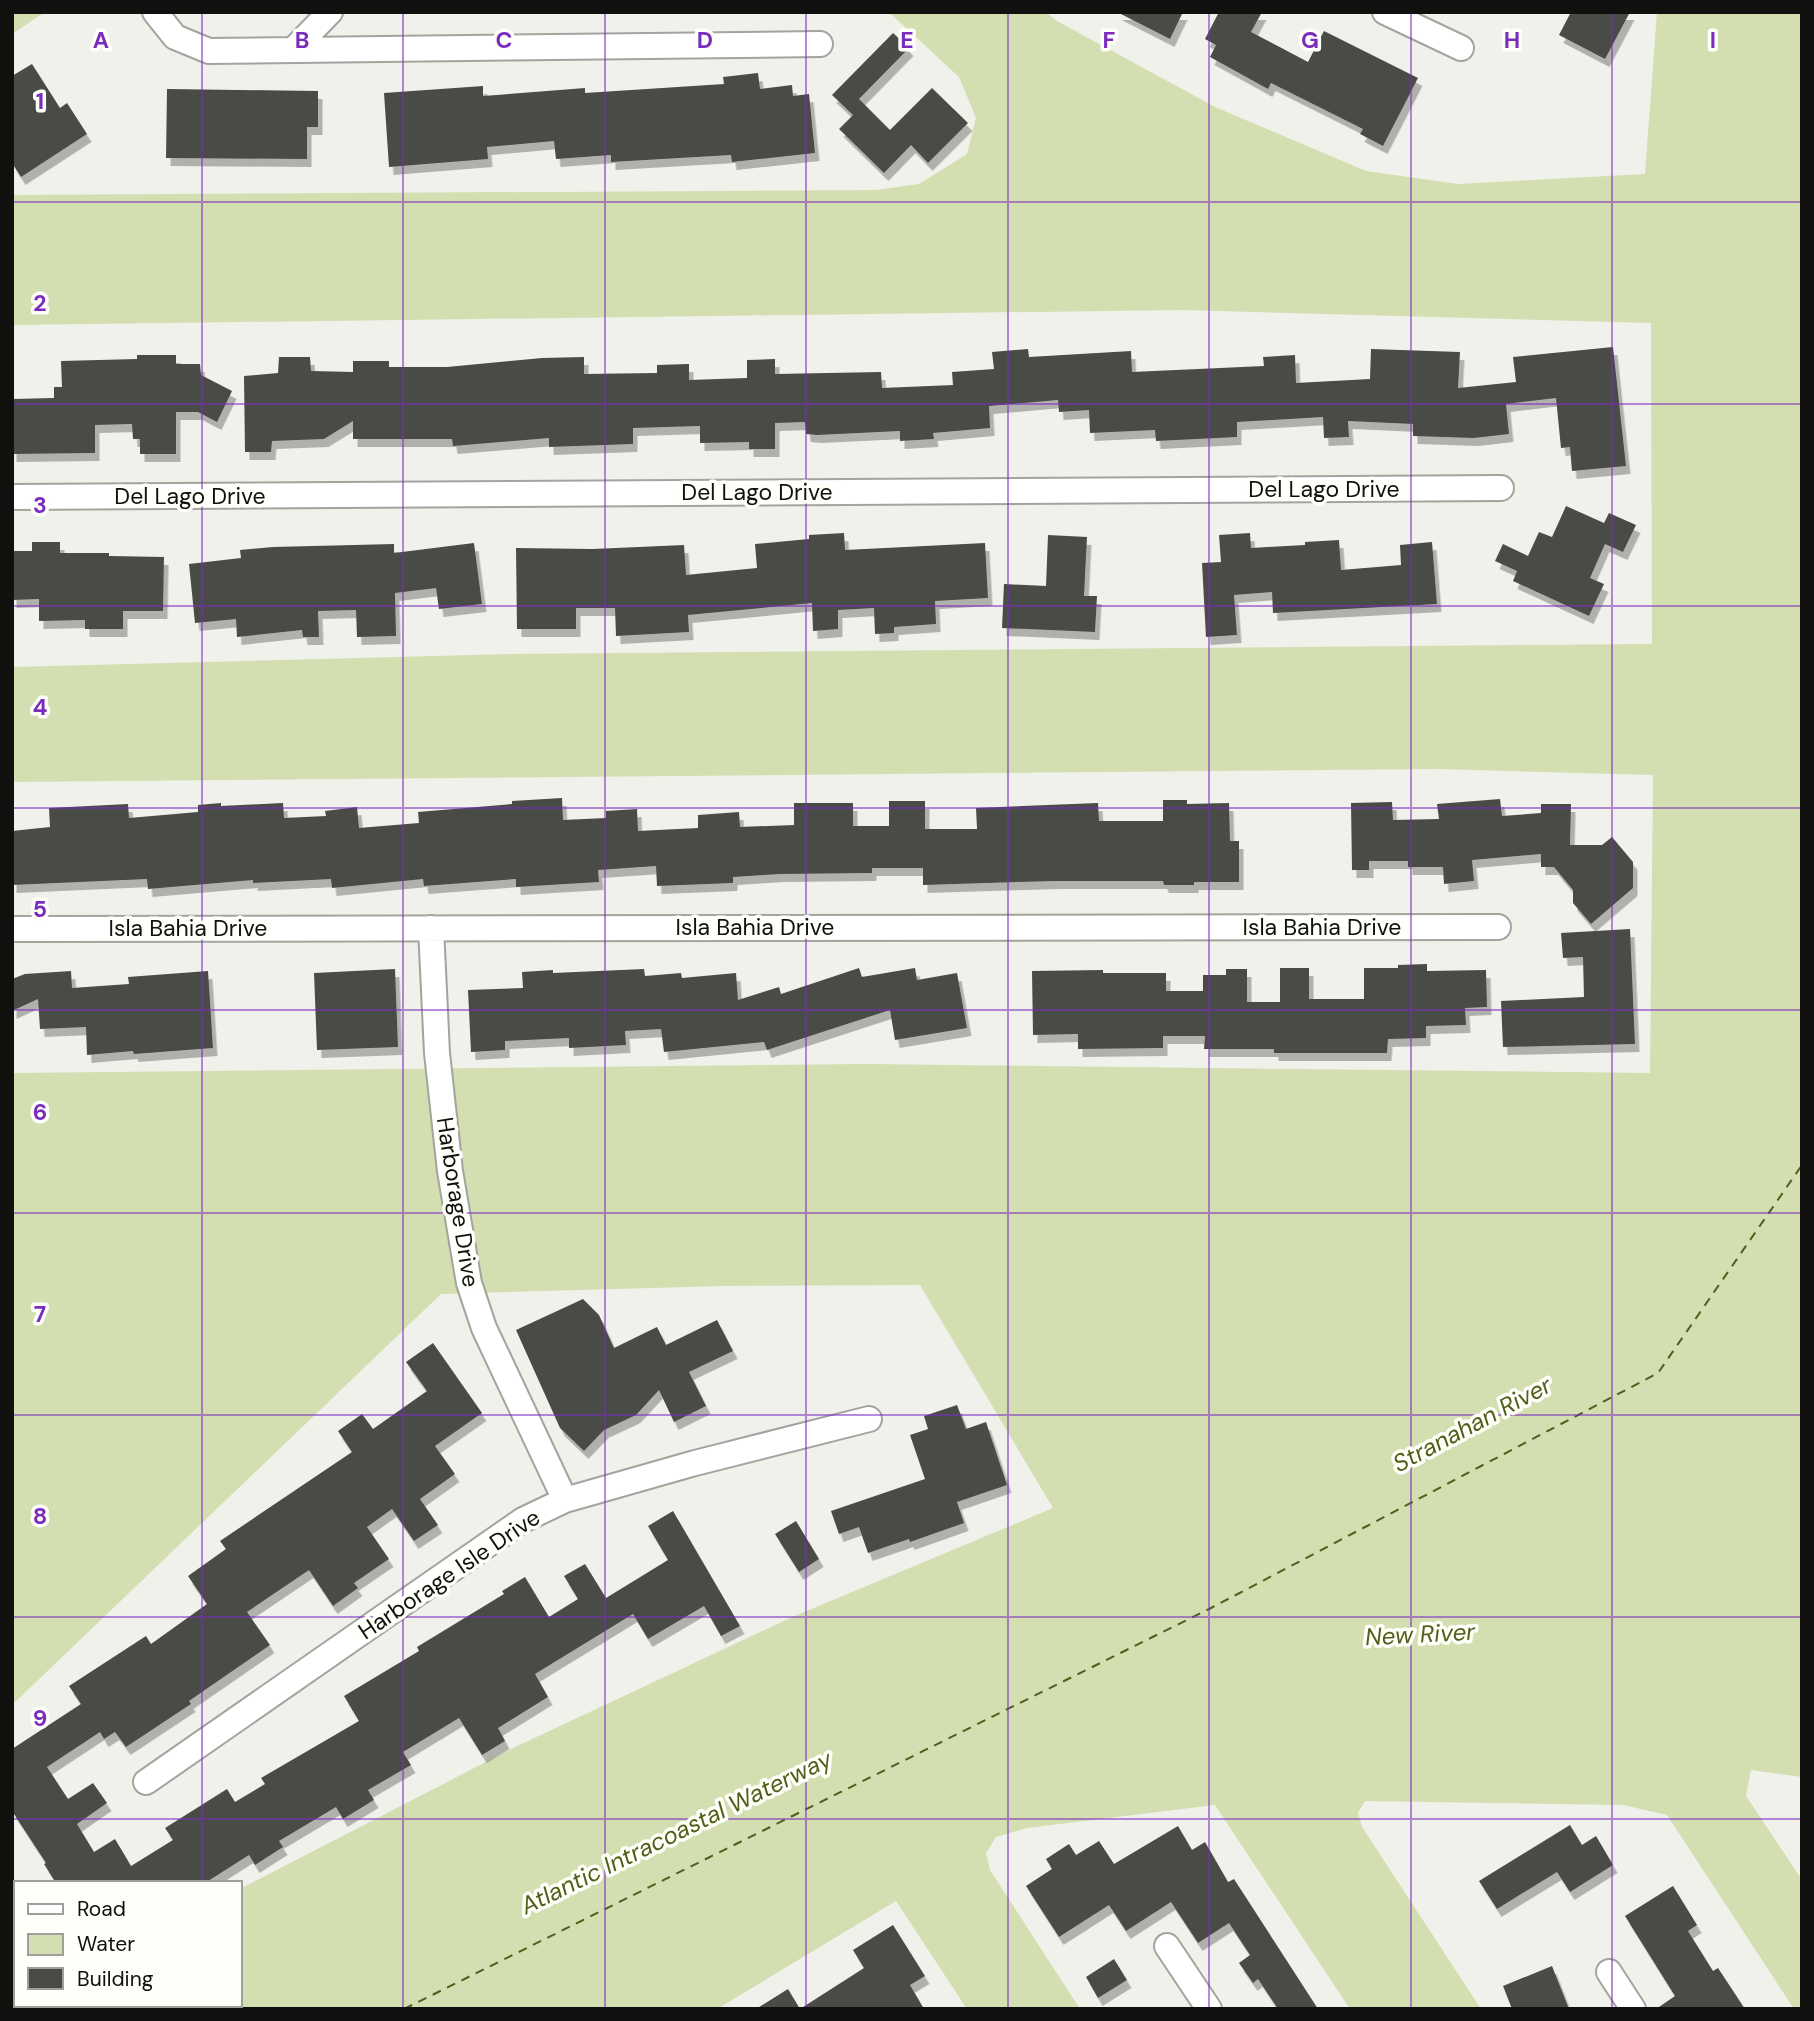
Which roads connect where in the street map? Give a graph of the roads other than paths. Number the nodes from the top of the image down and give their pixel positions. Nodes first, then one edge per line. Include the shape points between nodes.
1 (155, 12) edge
2 (330, 12) edge
3 (1385, 12) edge
4 (820, 44) dead end
5 (1461, 48) dead end
6 (293, 50) junction
7 (1501, 488) dead end
8 (12, 497) edge
9 (1498, 927) dead end
10 (430, 928) junction
11 (12, 929) edge
12 (869, 1419) dead end
13 (565, 1500) junction
14 (146, 1782) dead end
15 (1167, 1946) dead end
16 (1609, 1972) dead end
17 (1209, 2009) edge
18 (1633, 2009) edge

1 - 6 street via 175,37 209,51
2 - 6 street
3 - 5 street
4 - 6 street
7 - 8 street, Del Lago Drive
9 - 10 street, Isla Bahia Drive
10 - 11 street, Isla Bahia Drive
10 - 13 street, Harborage Drive via 437,1053 469,1283 484,1328
12 - 13 street, Harborage Isle Drive
13 - 14 street, Harborage Isle Drive via 523,1520
15 - 17 street
16 - 18 street

